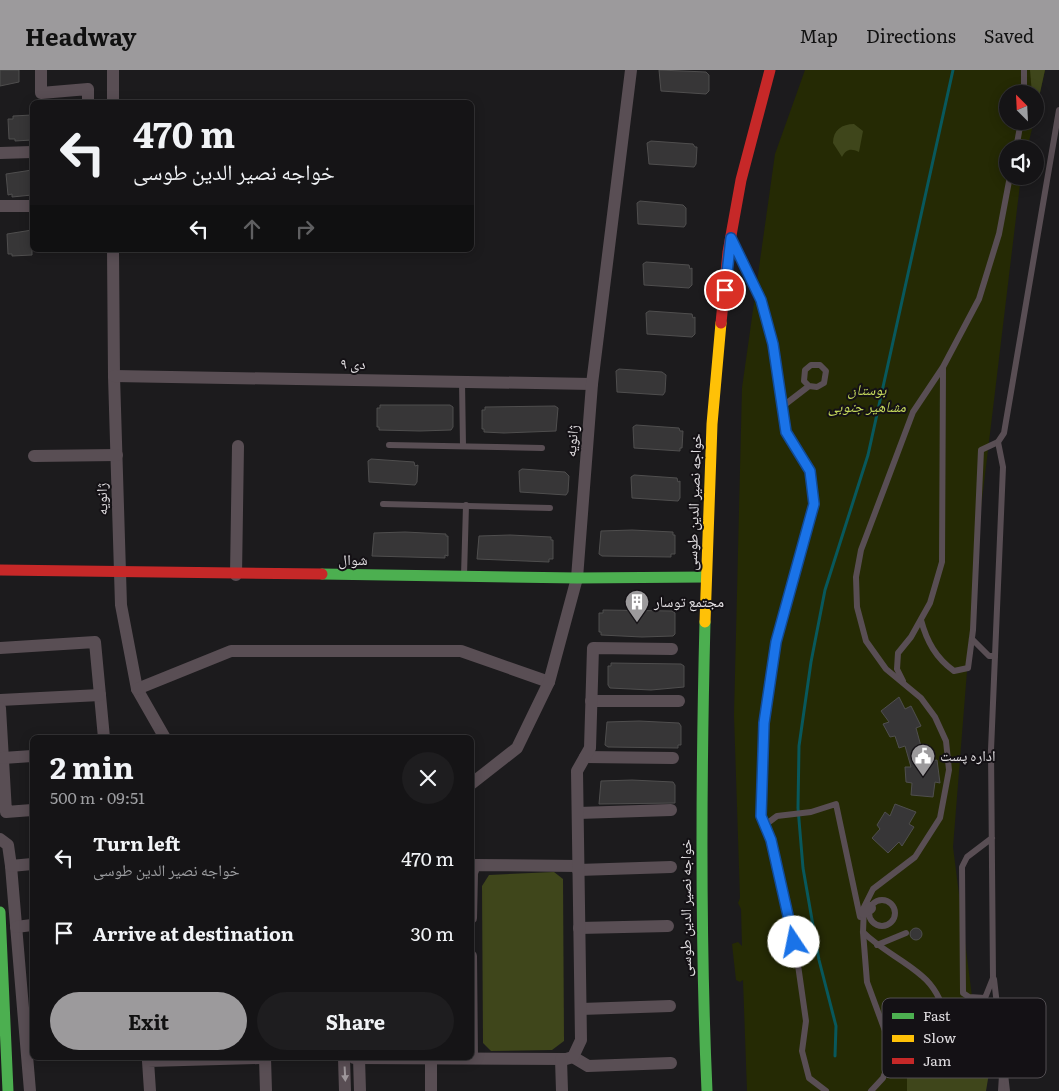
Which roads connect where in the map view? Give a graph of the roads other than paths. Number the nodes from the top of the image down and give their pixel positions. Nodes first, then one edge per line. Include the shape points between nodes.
1 (40, 70) edge
2 (113, 70) edge
3 (631, 70) edge
4 (770, 70) edge
5 (1024, 70) edge
6 (1024, 85) edge
7 (88, 100) edge
8 (113, 100) edge
9 (1059, 110) edge
10 (30, 152) edge
11 (0, 153) edge
12 (1008, 185) edge
13 (0, 206) edge
14 (30, 206) edge
15 (731, 238) junction
16 (113, 252) edge
17 (943, 367) junction
18 (114, 376) junction
19 (462, 382) junction
20 (592, 384) junction
21 (809, 386) dead end
22 (783, 406) junction
23 (998, 442) junction
24 (390, 445) dead end
25 (238, 446) dead end
26 (462, 446) junction
27 (542, 448) dead end
28 (117, 455) junction
29 (34, 456) dead end
30 (383, 504) dead end
31 (466, 505) junction
32 (550, 508) dead end
33 (0, 570) edge
34 (120, 572) junction
35 (236, 575) junction
36 (464, 576) junction
37 (706, 577) junction
38 (577, 578) junction
39 (921, 620) junction
40 (972, 639) junction
41 (0, 648) edge
42 (672, 649) dead end
43 (995, 656) junction
44 (549, 682) junction
45 (904, 683) junction
46 (137, 689) junction
47 (100, 695) junction
48 (0, 700) edge
49 (591, 701) junction
50 (679, 701) dead end
51 (0, 708) edge
52 (104, 735) edge
53 (163, 735) edge
54 (30, 756) edge
55 (584, 757) junction
56 (3, 758) junction
57 (673, 758) dead end
58 (474, 782) edge
59 (30, 810) edge
60 (671, 810) dead end
61 (578, 813) junction
62 (765, 825) junction
63 (992, 838) junction
64 (0, 839) edge
65 (30, 864) edge
66 (11, 866) junction
67 (671, 867) dead end
68 (474, 868) edge
69 (578, 868) junction
70 (867, 910) junction
71 (0, 912) edge
72 (30, 925) edge
73 (16, 926) junction
74 (668, 926) dead end
75 (580, 928) junction
76 (863, 932) junction
77 (906, 933) dead end
78 (876, 945) junction
79 (994, 978) junction
80 (939, 998) edge
81 (996, 998) edge
82 (670, 1006) dead end
83 (581, 1008) junction
84 (882, 1023) edge
85 (474, 1058) edge
86 (567, 1058) junction
87 (169, 1060) edge
88 (265, 1060) edge
89 (344, 1060) edge
90 (359, 1060) edge
91 (431, 1060) edge
92 (670, 1063) dead end
93 (883, 1078) edge
94 (1002, 1078) edge
95 (1005, 1078) edge
96 (8, 1091) edge
97 (30, 1091) edge
98 (150, 1091) edge
99 (266, 1091) edge
100 (346, 1091) edge
101 (360, 1091) edge
102 (431, 1091) edge
103 (562, 1091) edge
104 (707, 1091) edge
105 (826, 1091) edge
106 (871, 1091) edge
107 (1001, 1091) edge
108 (1007, 1091) edge

1 - 7 street via 42,93 88,89
2 - 8 street
3 - 20 street, ژانویه
4 - 15 street, خواجه نصیر الدین طوسی
5 - 6 lane
9 - 23 lane via 1004,433
10 - 11 street
12 - 17 lane via 999,234 979,300
13 - 14 street
15 - 22 lane via 761,300 773,344
15 - 37 street, خواجه نصیر الدین طوسی via 712,424
16 - 18 street, ژانویه
17 - 39 lane via 942,562 930,603
17 - 45 lane via 913,412 861,550 856,577 857,607 866,641 886,669
18 - 19 street, ۹ دی
18 - 28 street, ژانویه
19 - 20 street, ۹ دی
19 - 26 lane
20 - 38 street, ژانویه
21 - 22 lane
22 - 62 lane via 786,432 810,471 814,504 776,642 764,723 761,816
23 - 40 lane via 982,450
23 - 43 lane via 1003,467
24 - 26 lane
25 - 35 street
26 - 27 lane
28 - 29 street
28 - 34 street, ژانویه
30 - 31 lane
31 - 32 lane
31 - 36 lane
33 - 34 street, شوال
34 - 35 street, شوال
34 - 46 street, ژانویه via 121,606
35 - 36 street, شوال
36 - 38 street, شوال
37 - 38 street, شوال
37 - 104 street, خواجه نصیر الدین طوسی via 701,798 702,978
38 - 44 street, ژانویه
39 - 40 lane via 939,661 954,671 968,668
39 - 45 lane via 898,653 897,669
40 - 43 lane via 989,656
41 - 47 street via 95,642
42 - 49 street via 593,648
43 - 63 lane
44 - 46 street via 461,651 231,651
44 - 58 street, ژانویه via 517,748
45 - 70 lane via 922,698 946,741 949,770 946,794 940,818 916,857 873,889 864,907
46 - 53 street, ژانویه
47 - 48 street
47 - 52 street
49 - 50 street
49 - 55 street via 590,748
51 - 56 street
54 - 56 street
55 - 57 street
55 - 61 street via 577,771
56 - 59 street via 6,812
60 - 61 street
61 - 69 street
62 - 76 lane via 777,816 811,812 836,804
62 - 105 lane via 797,958 806,1021 802,1051 809,1078
63 - 79 lane
63 - 79 lane via 967,857 962,867 963,993 969,997 985,998
64 - 66 street via 8,844
65 - 66 street
66 - 73 street
67 - 69 street
68 - 69 street
69 - 75 street
70 - 70 lane via 876,901 890,901 895,908 895,918 885,926 877,925
70 - 76 lane
71 - 96 street
72 - 73 street
73 - 97 street
74 - 75 street
75 - 83 street
76 - 78 lane
76 - 84 lane via 867,982
77 - 78 lane
78 - 80 lane via 923,976
79 - 81 lane
82 - 83 street
83 - 86 street via 581,1040
85 - 86 street
86 - 92 street via 588,1066
86 - 103 street
87 - 98 street via 148,1061
88 - 99 street
89 -> 100 street
90 - 101 street
91 - 102 street
93 - 106 lane
94 - 107 lane
95 - 108 lane

